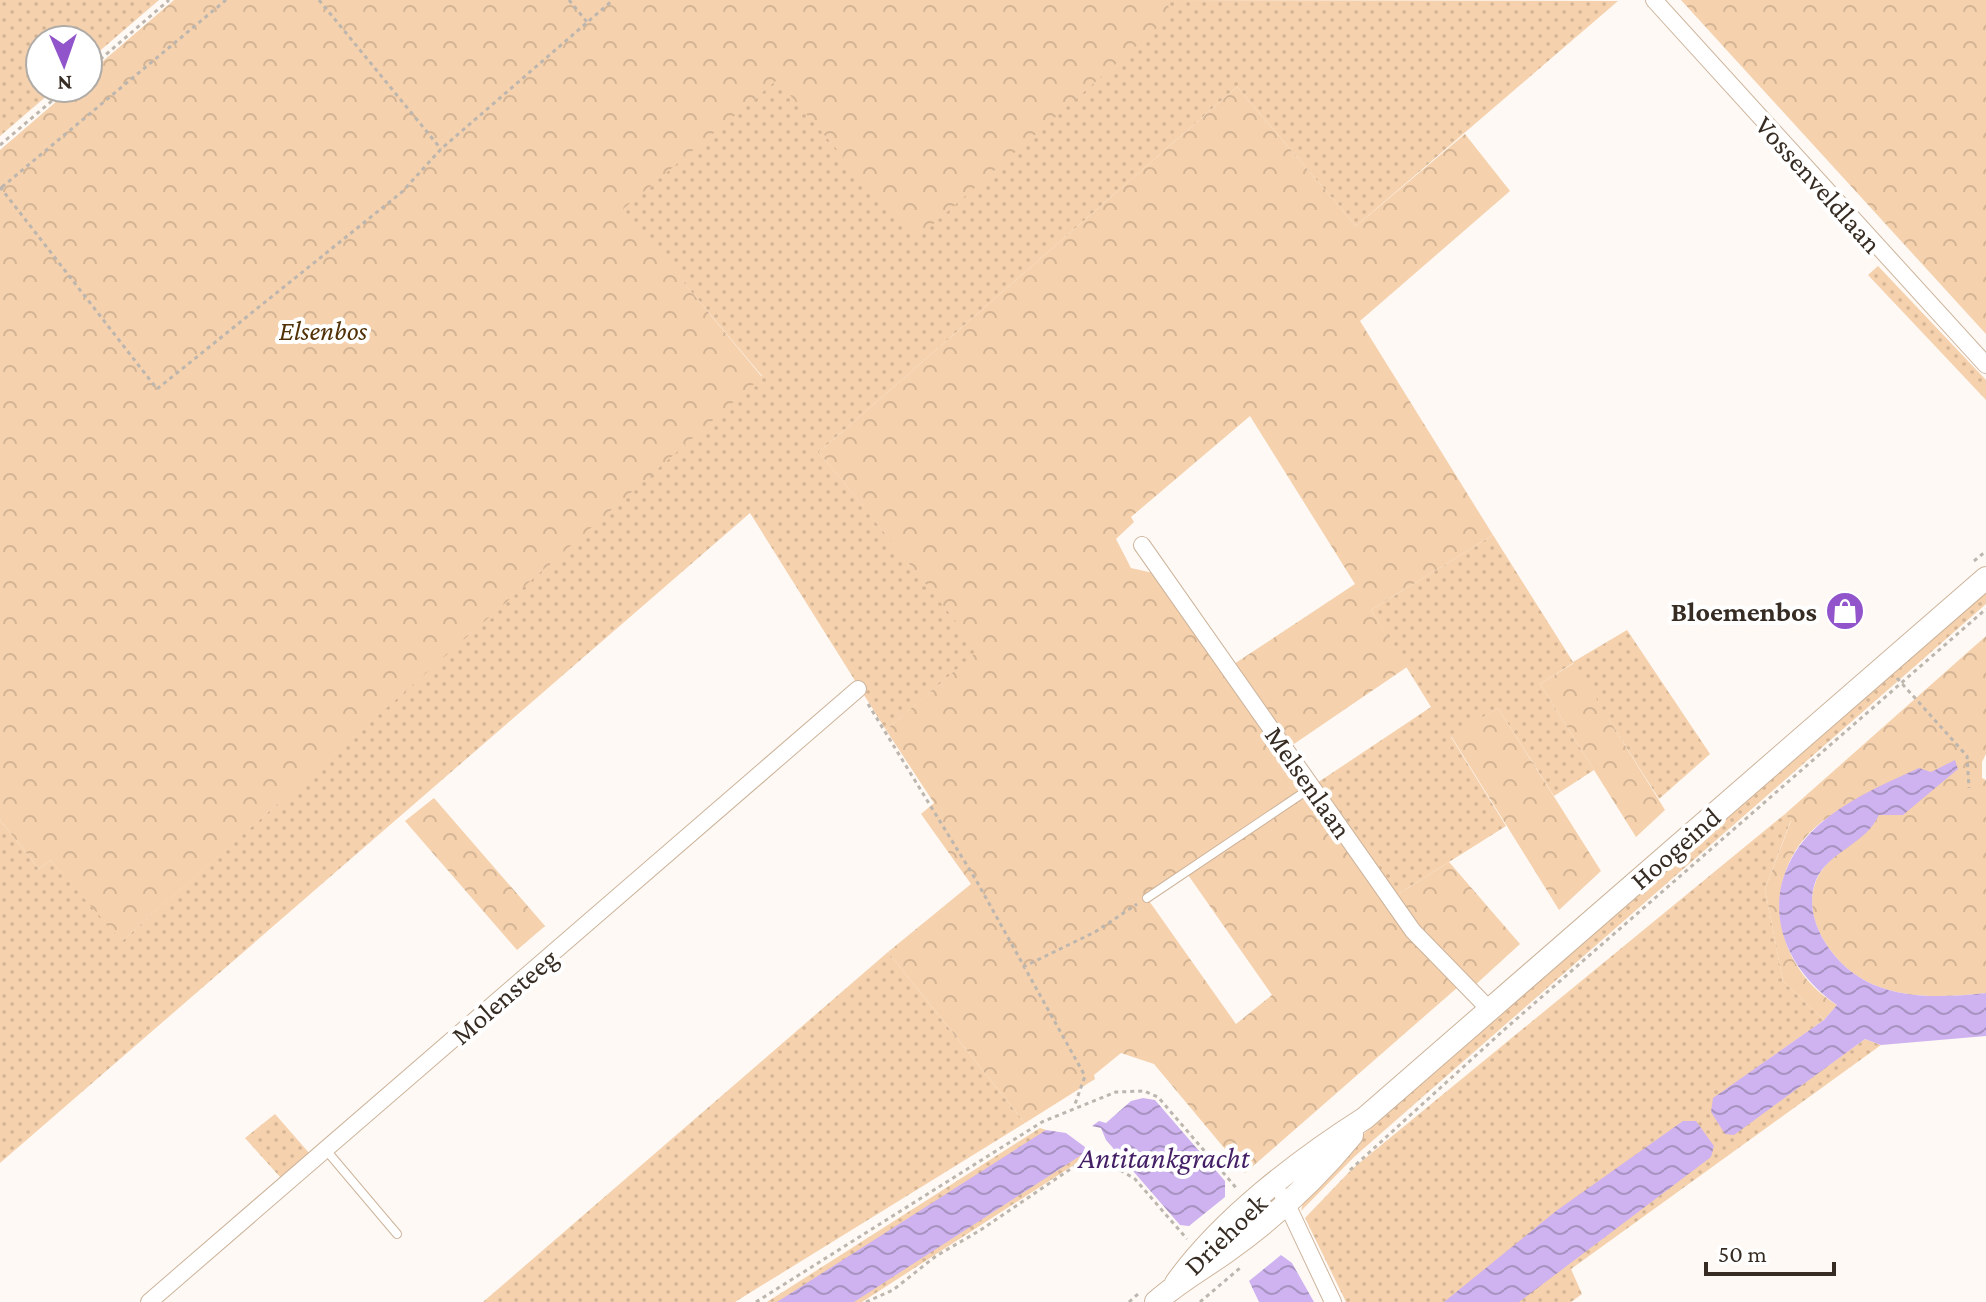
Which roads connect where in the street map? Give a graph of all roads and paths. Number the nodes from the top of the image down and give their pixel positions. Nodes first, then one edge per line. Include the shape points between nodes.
1 (169, 0) edge
2 (226, 0) edge
3 (319, 0) edge
4 (569, 0) edge
5 (613, 0) edge
6 (1654, 0) edge
7 (587, 22) junction
8 (104, 56) edge
9 (48, 104) edge
10 (0, 145) edge
11 (441, 149) junction
12 (0, 188) edge
13 (1986, 365) edge
14 (1142, 545) dead end
15 (1986, 578) edge
16 (1986, 609) edge
17 (1886, 665) junction
18 (1901, 683) junction
19 (858, 689) joint
20 (1313, 786) junction
21 (1969, 788) dead end
22 (1147, 898) joint
23 (1023, 967) junction
24 (1489, 1009) junction
25 (1074, 1107) junction
26 (326, 1150) junction
27 (1340, 1179) dead end
28 (1281, 1193) junction
29 (1252, 1206) junction
30 (397, 1234) dead end
31 (1193, 1246) dead end
32 (1249, 1260) dead end
33 (1176, 1283) junction
34 (149, 1302) edge
35 (756, 1302) edge
36 (866, 1302) edge
37 (1156, 1302) edge
38 (1200, 1302) edge
39 (1333, 1302) edge

1 - 8 path
2 - 12 path
3 - 11 path
4 - 7 path
5 - 7 path
6 - 13 street, Vossenveldlaan
7 - 11 path
9 - 10 path
11 - 12 path via 402,192 157,389
14 - 20 street, Melsenlaan
15 - 17 main road, Hoogeind
16 - 18 path
17 - 18 path
17 - 24 main road, Hoogeind
18 - 21 path via 1967,756
18 - 27 path
19 - 23 path
19 - 26 street, Molensteeg
20 - 22 lane
20 - 24 street, Melsenlaan via 1413,931
22 - 23 path via 1095,932
23 - 25 path via 1085,1076
24 - 28 main road, Hoogeind via 1365,1118 1337,1153
25 - 29 path via 1116,1092 1153,1092
25 - 35 path
26 - 30 lane
26 - 34 street, Molensteeg
28 - 29 main road, Driehoek
28 - 33 main road, Driehoek via 1235,1245
28 - 39 street
29 - 33 main road, Driehoek via 1198,1252
31 - 36 path via 1135,1179 1098,1165 1075,1166 893,1290
32 - 38 path
33 - 37 main road, Driehoek

